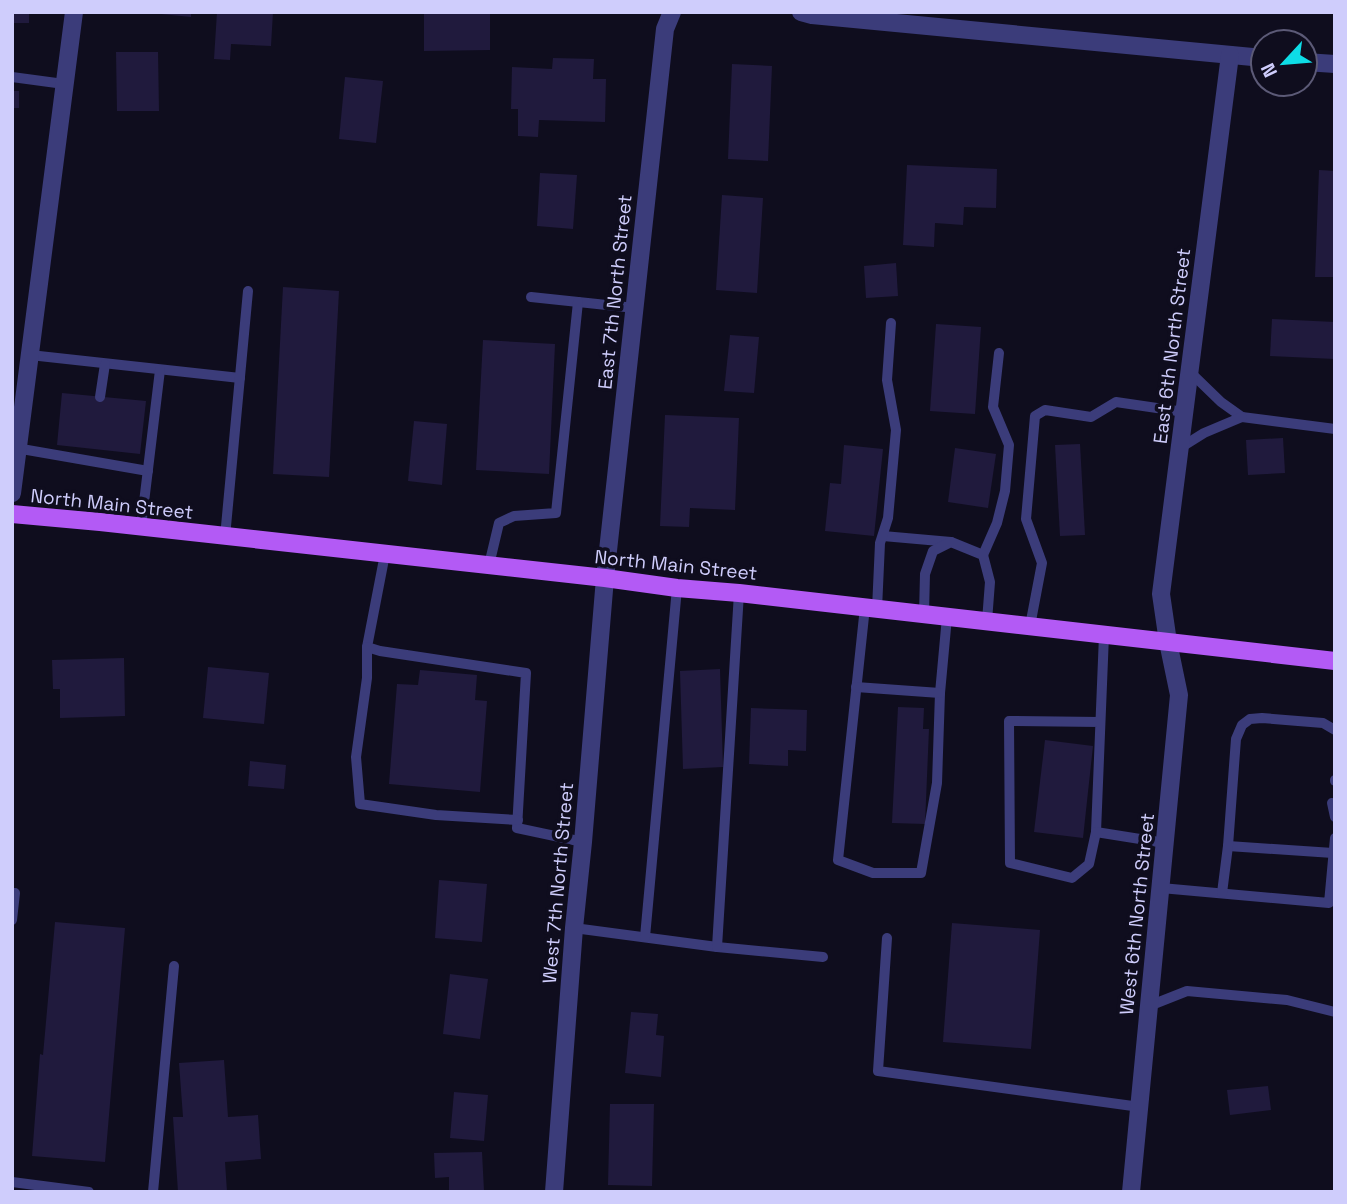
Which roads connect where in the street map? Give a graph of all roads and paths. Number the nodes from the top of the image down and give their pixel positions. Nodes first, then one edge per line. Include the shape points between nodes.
1 (74, 12) edge
2 (673, 12) edge
3 (801, 12) edge
4 (1230, 55) junction
5 (1249, 57) edge
6 (12, 77) edge
7 (65, 84) junction
8 (248, 291) dead end
9 (531, 297) dead end
10 (578, 302) junction
11 (635, 308) junction
12 (891, 323) dead end
13 (999, 353) dead end
14 (30, 355) junction
15 (105, 364) junction
16 (160, 370) junction
17 (1189, 372) junction
18 (240, 378) junction
19 (100, 397) dead end
20 (1184, 412) junction
21 (1242, 417) junction
22 (1335, 429) edge
23 (15, 448) edge
24 (1180, 448) junction
25 (93, 449) dead end
26 (91, 461) junction
27 (148, 471) junction
28 (12, 493) edge
29 (12, 514) edge
30 (141, 527) junction
31 (883, 536) junction
32 (225, 537) junction
33 (951, 542) junction
34 (385, 554) junction
35 (983, 555) junction
36 (489, 565) junction
37 (605, 578) junction
38 (677, 588) junction
39 (739, 593) junction
40 (871, 608) junction
41 (924, 614) junction
42 (947, 617) junction
43 (987, 621) junction
44 (1030, 626) junction
45 (1104, 635) junction
46 (1168, 642) junction
47 (368, 647) junction
48 (1334, 660) edge
49 (856, 687) junction
50 (940, 693) junction
51 (1100, 722) junction
52 (1335, 730) edge
53 (1332, 803) dead end
54 (1335, 817) edge
55 (517, 820) junction
56 (1096, 832) junction
57 (1335, 838) edge
58 (583, 842) junction
59 (1165, 843) junction
60 (1228, 846) junction
61 (1333, 853) edge
62 (1161, 888) junction
63 (12, 893) edge
64 (1222, 893) junction
65 (12, 920) edge
66 (574, 928) junction
67 (645, 937) junction
68 (887, 938) dead end
69 (718, 947) junction
70 (823, 957) dead end
71 (174, 966) dead end
72 (1149, 1006) junction
73 (1335, 1012) edge
74 (1140, 1107) junction
75 (12, 1182) edge
76 (89, 1191) edge
77 (153, 1192) edge
78 (554, 1192) edge
79 (1131, 1192) edge

1 - 7 street
2 - 11 street, East 7th North Street via 665,29
3 - 4 street
4 - 5 street
4 - 17 street, East 6th North Street
6 - 7 lane
7 - 14 street
8 - 18 lane
9 - 10 lane
10 - 11 lane
10 - 36 lane via 556,513 514,516 499,523
11 - 37 street, East 7th North Street
12 - 31 lane via 887,380 896,430
13 - 35 lane via 993,407 1009,445 1005,491
14 - 15 lane
14 - 23 street
15 - 16 lane
15 - 19 lane
16 - 18 lane
16 - 27 lane
17 - 20 street, East 6th North Street
17 - 21 lane
18 - 32 lane
20 - 24 street, East 6th North Street
20 - 44 lane via 1116,402 1091,417 1045,410 1035,416 1026,519 1042,563
21 - 22 lane
21 - 24 lane
23 - 26 lane
23 - 28 street
24 - 46 street, East 6th North Street via 1161,594
25 - 26 lane
26 - 27 lane
27 - 30 lane
29 - 30 main road, North Main Street
30 - 32 main road, North Main Street
31 - 33 lane
31 - 40 lane
32 - 34 main road, North Main Street
33 - 35 lane
33 - 41 lane via 933,551 925,574
34 - 36 main road, North Main Street
34 - 47 lane
35 - 43 lane via 990,582
36 - 37 main road, North Main Street
37 - 38 main road, North Main Street
37 - 58 street, West 7th North Street
38 - 39 main road, North Main Street
38 - 67 lane
39 - 40 main road, North Main Street
39 - 69 lane
40 - 41 main road, North Main Street
40 - 49 lane
41 - 42 main road, North Main Street
42 - 43 main road, North Main Street
42 - 50 lane
43 - 44 main road, North Main Street
44 - 45 main road, North Main Street
45 - 46 main road, North Main Street
45 - 51 lane
46 - 48 main road, North Main Street
46 - 59 street, West 6th North Street via 1180,695
47 - 55 lane via 526,673
47 - 55 lane via 356,757 360,804
49 - 50 lane
49 - 50 lane via 838,860 873,873 921,873 937,783
51 - 56 lane
51 - 56 lane via 1009,720 1010,863 1072,878 1089,864
52 - 60 lane via 1323,723 1262,718 1242,725 1236,739
53 - 54 lane
55 - 58 lane via 517,828
56 - 59 lane
57 - 61 lane
58 - 66 street, West 7th North Street
59 - 62 street, West 6th North Street
60 - 61 lane
60 - 64 lane
61 - 64 lane via 1329,903
62 - 64 lane
62 - 72 street, West 6th North Street
63 - 65 lane
66 - 67 lane
66 - 78 street, West 7th North Street
67 - 69 lane
68 - 74 lane via 878,1070
69 - 70 lane
71 - 77 lane
72 - 73 lane via 1186,991 1287,1000
72 - 74 street, West 6th North Street
74 - 79 street, West 6th North Street
75 - 76 lane

